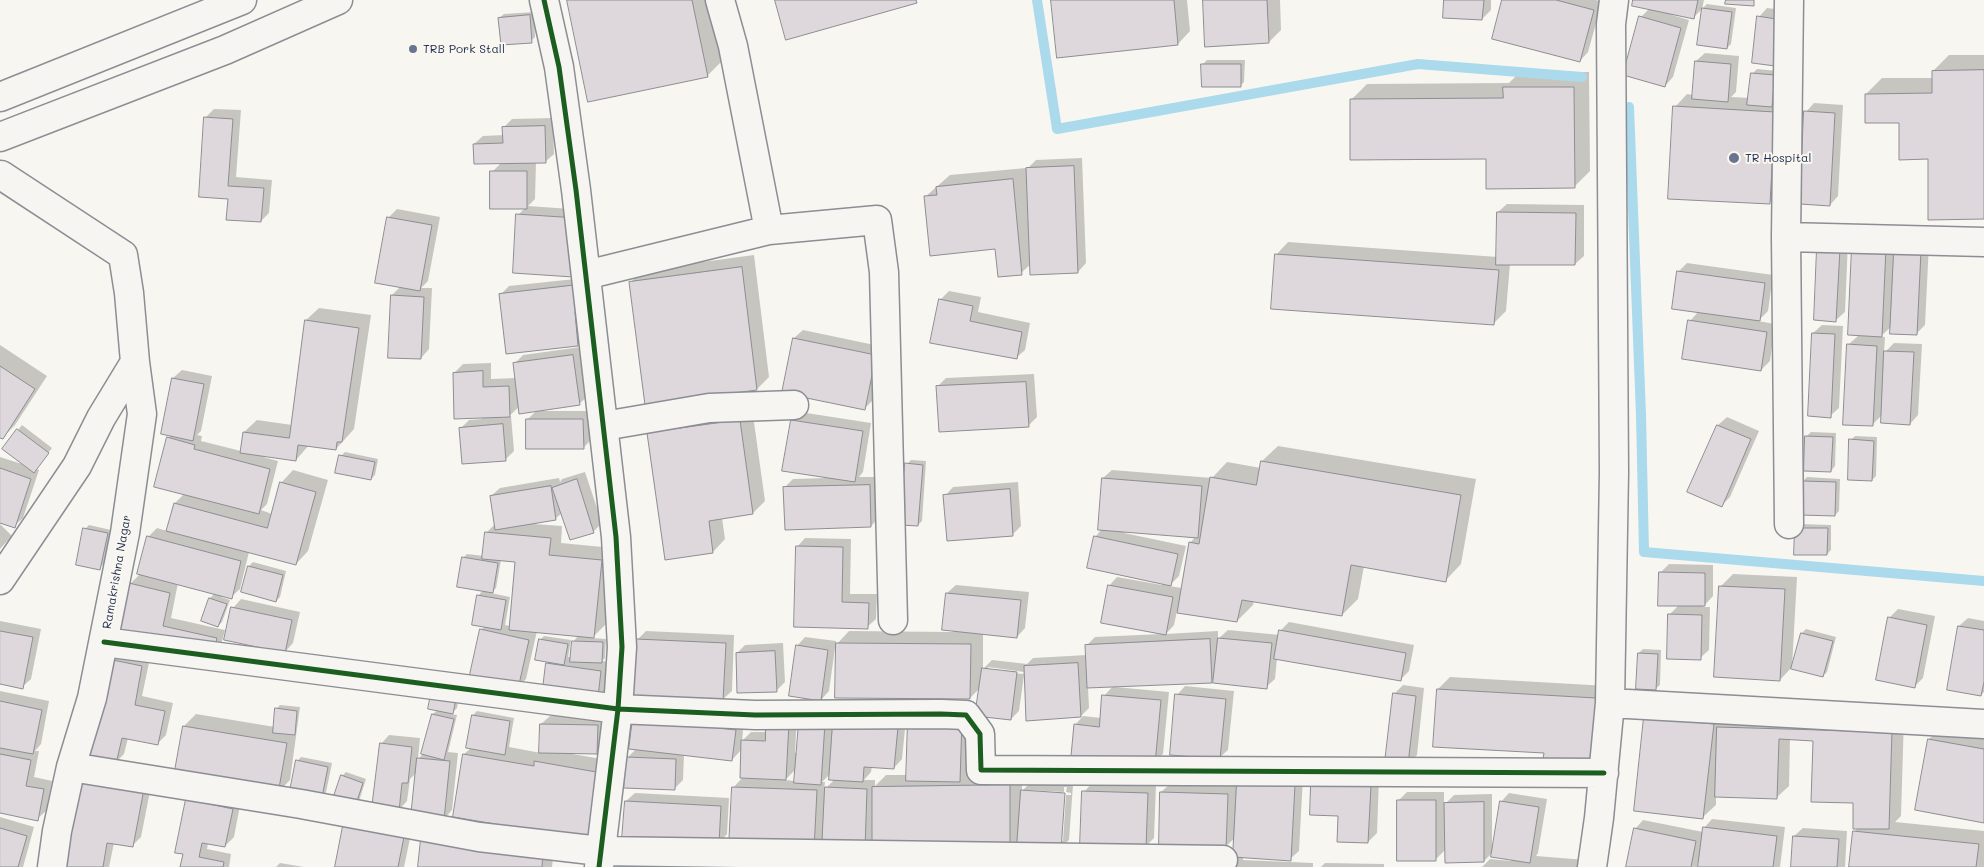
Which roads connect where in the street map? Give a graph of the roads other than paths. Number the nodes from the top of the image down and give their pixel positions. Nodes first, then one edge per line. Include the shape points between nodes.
1 (242, 0) edge
2 (338, 0) edge
3 (544, 0) edge
4 (720, 0) edge
5 (1789, 0) edge
6 (215, 6) edge
7 (1613, 12) edge
8 (0, 97) edge
9 (1, 132) edge
10 (0, 175) edge
11 (769, 230) junction
12 (1786, 237) junction
13 (1984, 242) edge
14 (586, 275) junction
15 (135, 362) junction
16 (794, 405) dead end
17 (604, 426) junction
18 (1789, 524) dead end
19 (0, 580) edge
20 (893, 620) dead end
21 (104, 642) junction
22 (1610, 703) junction
23 (618, 709) junction
24 (1984, 724) edge
25 (71, 767) junction
26 (1604, 773) junction
27 (600, 859) edge
28 (1223, 860) dead end
29 (52, 867) edge
30 (1592, 867) edge

1 - 6 street
2 - 9 street via 224,50
3 - 14 street via 559,67
4 - 11 street via 733,46
5 - 12 street
6 - 8 street
7 - 22 street via 1614,472
9 - 10 street
10 - 15 street, Ramakrishna Nagar via 123,255
11 - 14 street
11 - 20 street via 877,220 884,272
12 - 13 street
12 - 18 street
14 - 17 street
15 - 19 street via 77,466
15 - 21 street, Ramakrishna Nagar via 142,414 125,534
16 - 17 street via 709,408
17 - 23 street via 616,537 622,647
21 - 23 street
21 - 25 street, Ramakrishna Nagar via 92,698
22 - 24 street
22 - 26 street
23 - 26 street via 755,715 966,715 980,734 981,770
23 - 27 street
25 - 27 street via 301,804
25 - 29 street, Ramakrishna Nagar
26 - 30 street
27 - 28 street

